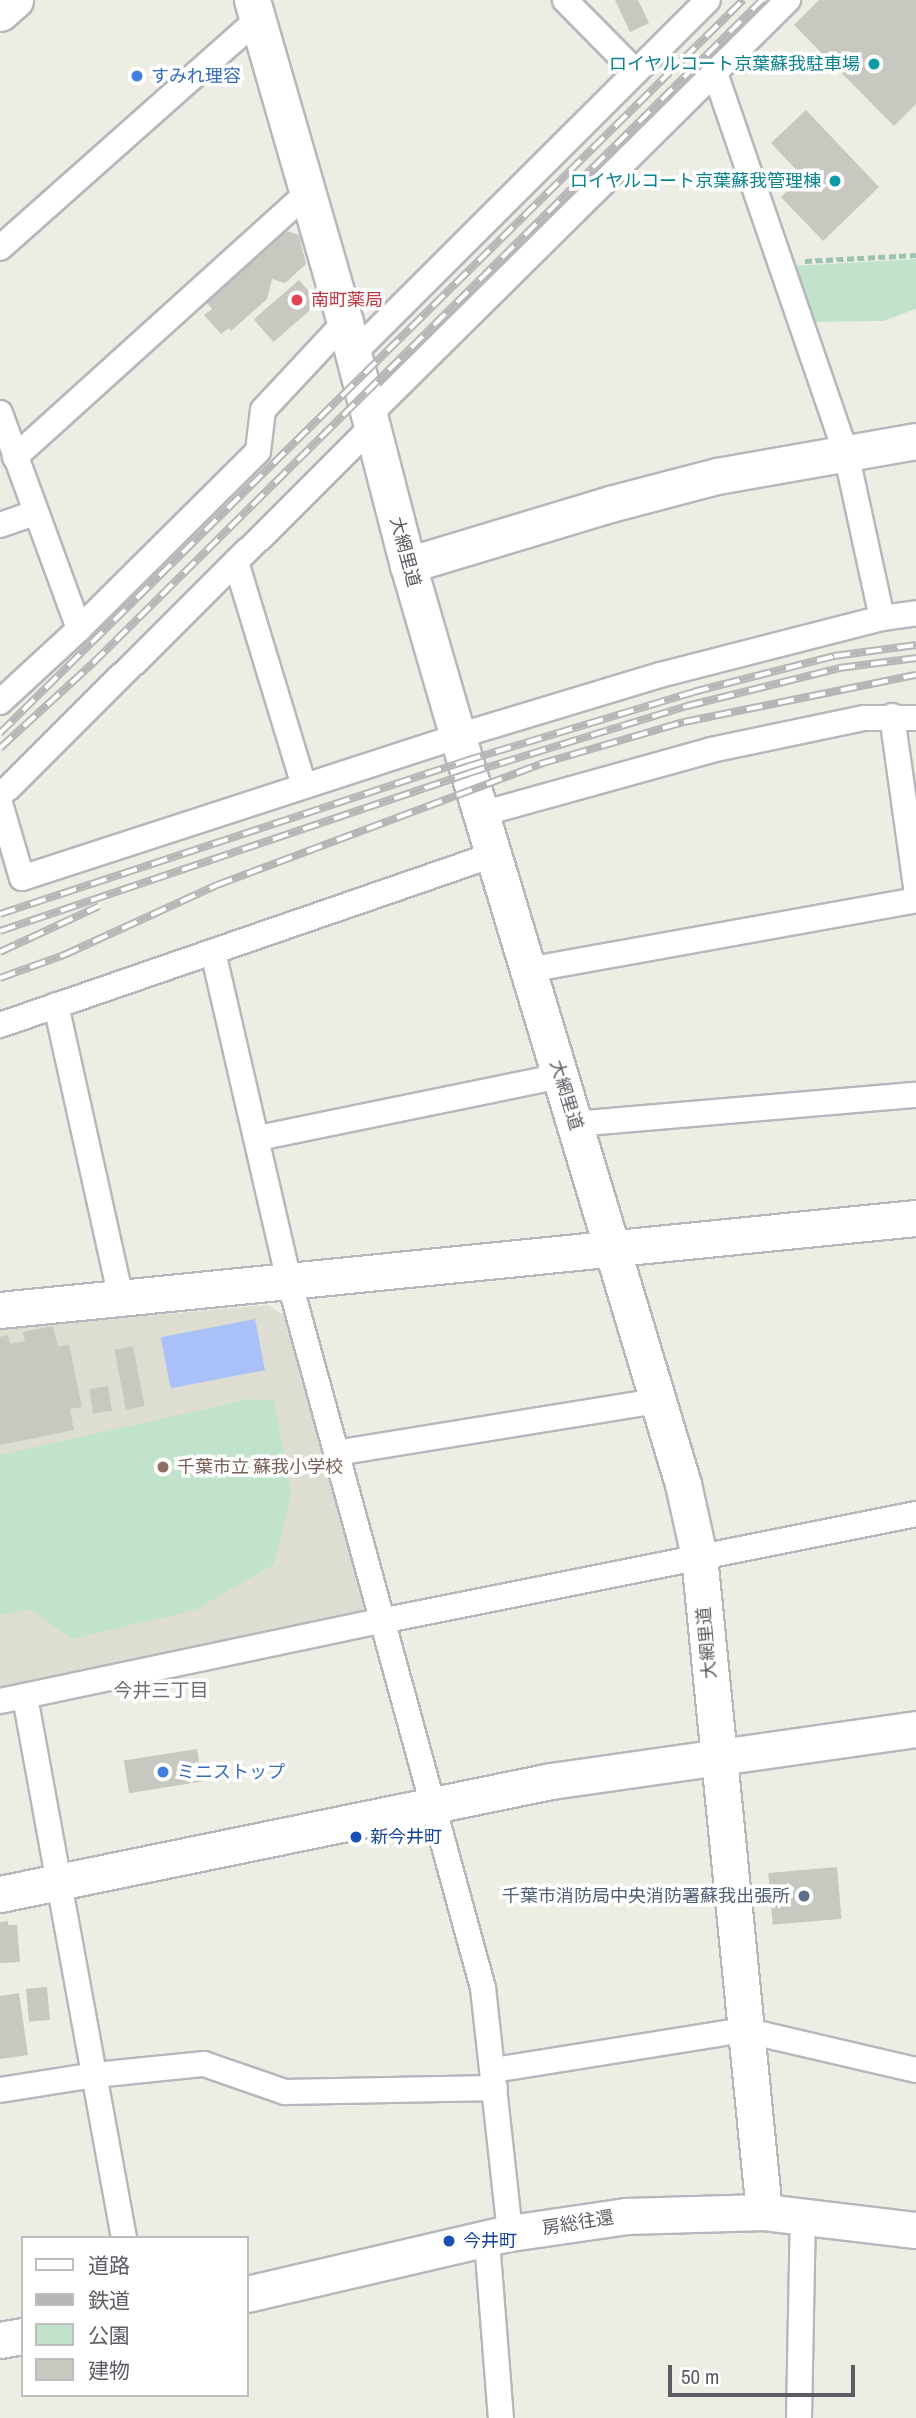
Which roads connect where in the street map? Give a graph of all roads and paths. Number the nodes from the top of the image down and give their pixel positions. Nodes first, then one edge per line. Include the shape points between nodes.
1 (15, 0) edge
2 (565, 0) edge
3 (708, 0) edge
4 (788, 0) edge
5 (254, 10) edge
6 (0, 13) edge
7 (636, 72) junction
8 (715, 73) junction
9 (307, 193) junction
10 (0, 248) edge
11 (916, 255) edge
12 (780, 262) junction
13 (349, 338) junction
14 (0, 413) edge
15 (371, 421) junction
16 (916, 441) edge
17 (846, 453) junction
18 (15, 457) junction
19 (35, 513) junction
20 (0, 526) edge
21 (236, 562) junction
22 (408, 565) junction
23 (916, 613) edge
24 (882, 618) junction
25 (79, 629) junction
26 (0, 702) edge
27 (904, 717) edge
28 (458, 736) junction
29 (304, 786) junction
30 (0, 796) edge
31 (0, 803) edge
32 (481, 814) junction
33 (493, 855) junction
34 (916, 887) edge
35 (916, 901) edge
36 (212, 952) junction
37 (528, 970) junction
38 (57, 1005) junction
39 (0, 1025) edge
40 (561, 1076) junction
41 (916, 1095) edge
42 (575, 1124) junction
43 (258, 1138) junction
44 (916, 1217) edge
45 (614, 1248) junction
46 (289, 1280) junction
47 (121, 1298) junction
48 (0, 1310) edge
49 (658, 1401) junction
50 (336, 1453) junction
51 (916, 1514) edge
52 (699, 1556) junction
53 (381, 1621) junction
54 (25, 1697) junction
55 (0, 1701) edge
56 (916, 1729) edge
57 (717, 1759) junction
58 (435, 1806) junction
59 (61, 1882) junction
60 (0, 1894) edge
61 (744, 2030) junction
62 (916, 2070) edge
63 (95, 2075) junction
64 (494, 2079) junction
65 (0, 2090) edge
66 (764, 2213) junction
67 (803, 2216) junction
68 (916, 2230) edge
69 (124, 2236) edge
70 (499, 2237) junction
71 (248, 2294) edge
72 (21, 2336) edge
73 (0, 2340) edge
74 (501, 2418) edge
75 (799, 2418) edge

1 - 6 street
2 - 7 street
3 - 7 street
4 - 8 street
5 - 9 street, 大網里道
5 - 10 street
7 - 13 street
8 - 12 street
8 - 15 street
9 - 13 street, 大網里道
9 - 18 street
11 - 12 path
12 - 17 street
13 - 15 street, 大網里道
13 - 25 street via 263,410 258,451
14 - 18 street
15 - 21 street
15 - 22 street, 大網里道
16 - 17 street
17 - 22 street via 717,475
17 - 24 street
18 - 19 street
19 - 20 street
19 - 25 street
21 - 29 street
21 - 30 street
22 - 28 street, 大網里道
23 - 24 street
24 - 28 street via 660,675
25 - 26 street
27 - 32 street via 864,718 711,750
27 - 34 street
28 - 29 street
28 - 32 street, 大網里道
29 - 31 street via 22,878
32 - 33 street, 大網里道
33 - 36 street
33 - 37 street, 大網里道
35 - 37 street
36 - 38 street
36 - 43 street
37 - 40 street, 大網里道
38 - 39 street
38 - 47 street
40 - 42 street, 大網里道
40 - 43 street
41 - 42 street
42 - 45 street, 大網里道
43 - 46 street
44 - 45 street
45 - 46 street
45 - 49 street, 大網里道
46 - 47 street
46 - 50 street
47 - 48 street
49 - 50 street
49 - 52 street, 大網里道
50 - 53 street
51 - 52 street
52 - 53 street
52 - 57 street, 大網里道
53 - 54 street
53 - 58 street
54 - 55 street
54 - 59 street
56 - 57 street
57 - 58 street via 551,1781
57 - 61 street, 大網里道
58 - 59 street
58 - 64 street via 484,1988
59 - 60 street
59 - 63 street
61 - 62 street
61 - 64 street
61 - 66 street, 大網里道
63 - 64 street via 204,2064 285,2092
63 - 65 street
63 - 69 street
64 - 70 street
66 - 67 street, 房総往還
66 - 70 street, 房総往還 via 626,2216
67 - 68 street, 房総往還
67 - 75 street
70 - 71 street, 房総往還
70 - 74 street
72 - 73 street

